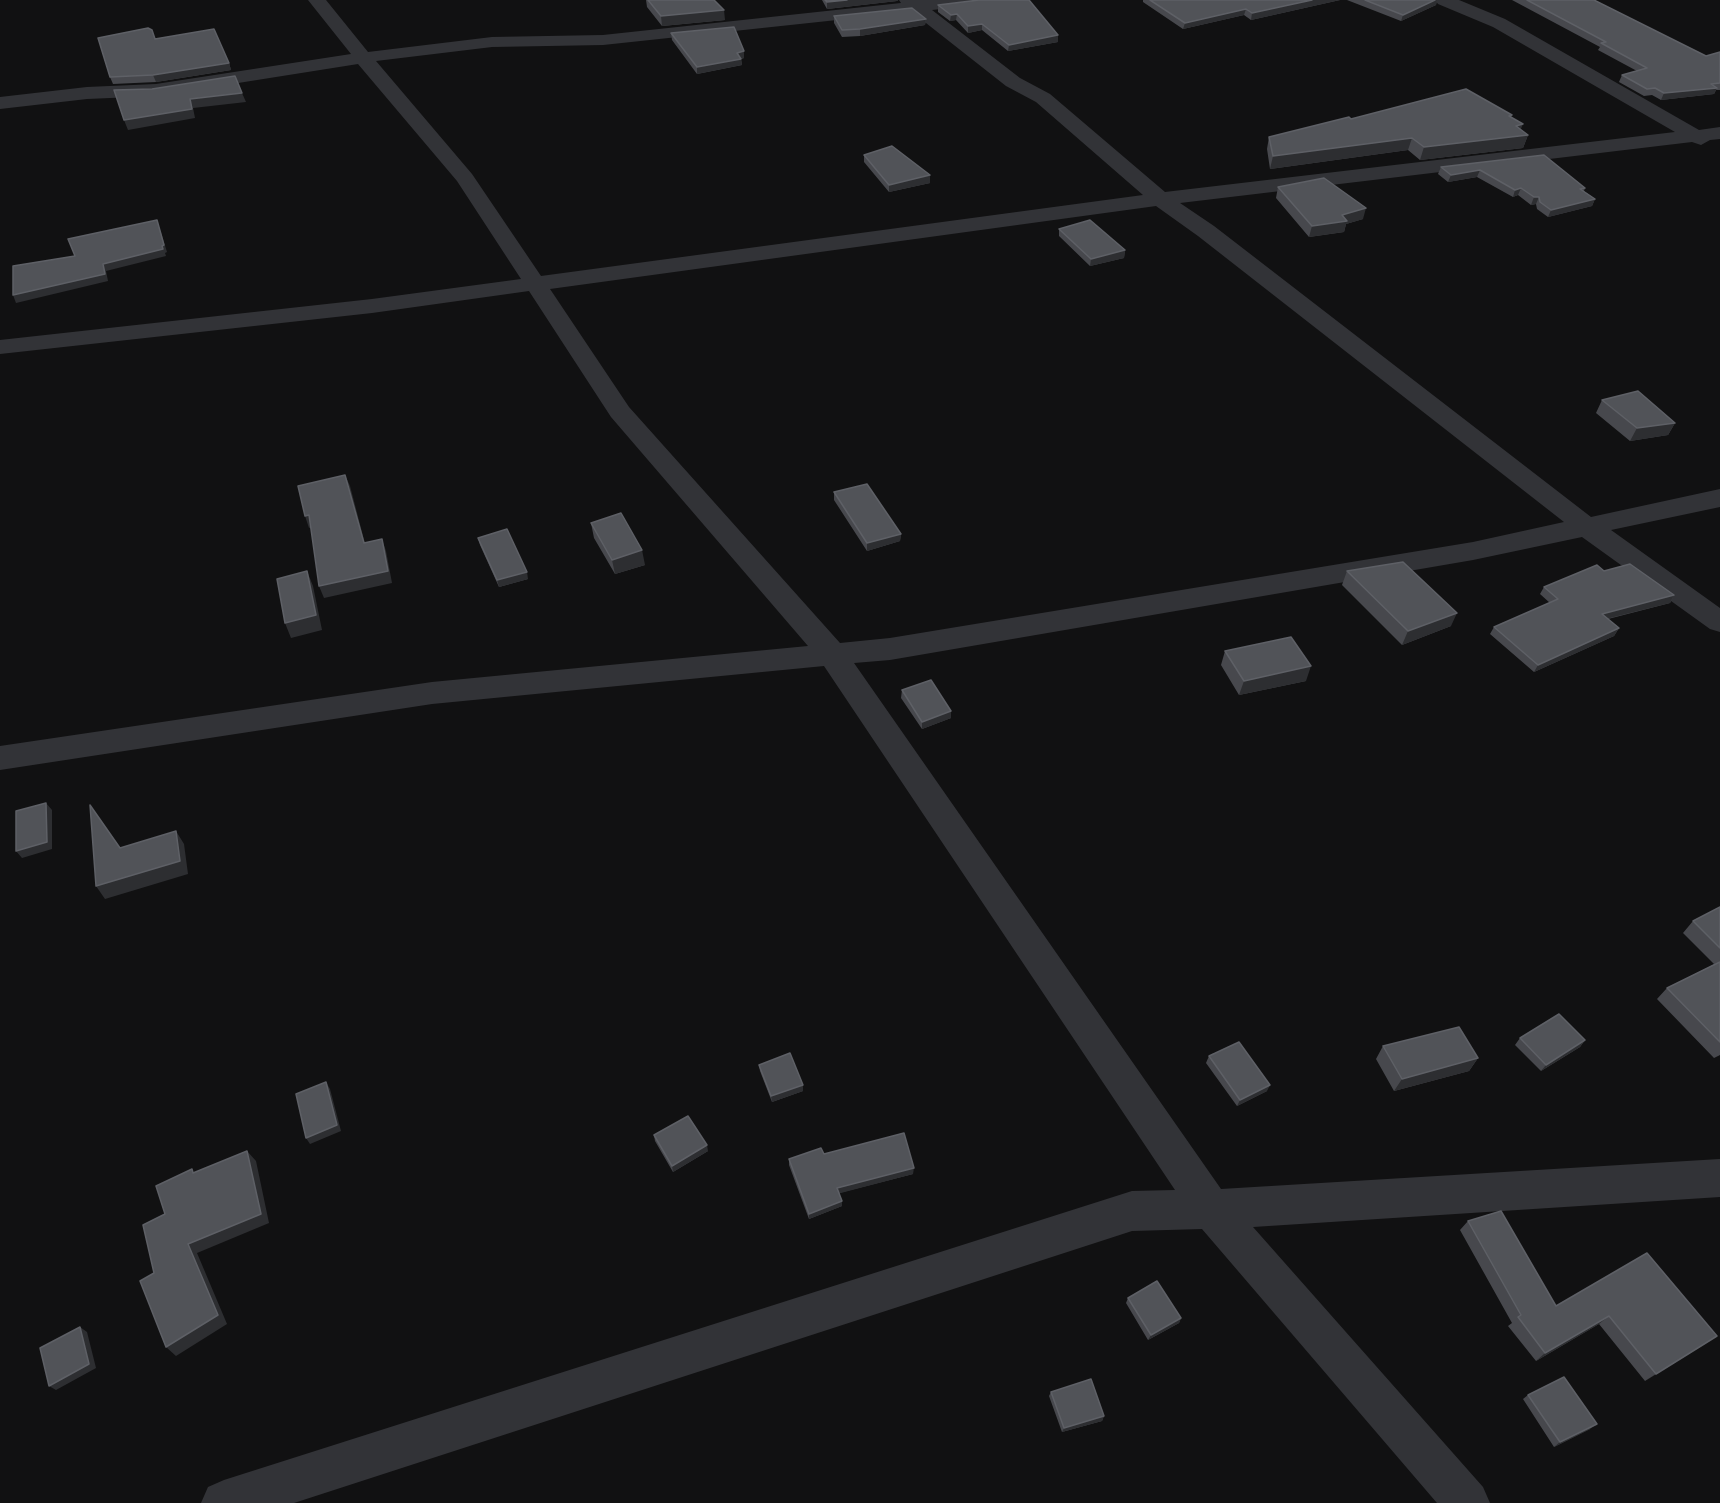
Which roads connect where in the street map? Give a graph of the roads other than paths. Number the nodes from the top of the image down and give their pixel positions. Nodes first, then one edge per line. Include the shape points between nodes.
1 (317, 0) edge
2 (975, 0) edge
3 (1444, 0) edge
4 (912, 3) edge
5 (363, 58) junction
6 (0, 103) edge
7 (1720, 133) edge
8 (1697, 136) junction
9 (1720, 149) edge
10 (1160, 199) junction
11 (537, 284) junction
12 (0, 347) edge
13 (1720, 498) edge
14 (1587, 527) junction
15 (1720, 622) edge
16 (832, 654) junction
17 (0, 758) edge
18 (1720, 1178) edge
19 (1210, 1208) junction
20 (224, 1503) edge
21 (1467, 1503) edge

1 - 5 street
2 - 4 street
3 - 8 street via 1499,23
4 - 5 street via 603,40 492,42
4 - 10 street via 1013,82 1043,98
5 - 6 street via 156,90
5 - 11 street via 465,178
7 - 8 street
8 - 9 street
8 - 10 street
10 - 11 street
10 - 14 street
11 - 12 street
11 - 16 street via 620,411
13 - 14 street
14 - 15 street
14 - 16 street via 1461,553 902,647
16 - 17 street via 432,693
16 - 19 street
18 - 19 street
19 - 20 street via 1132,1211
19 - 21 street

